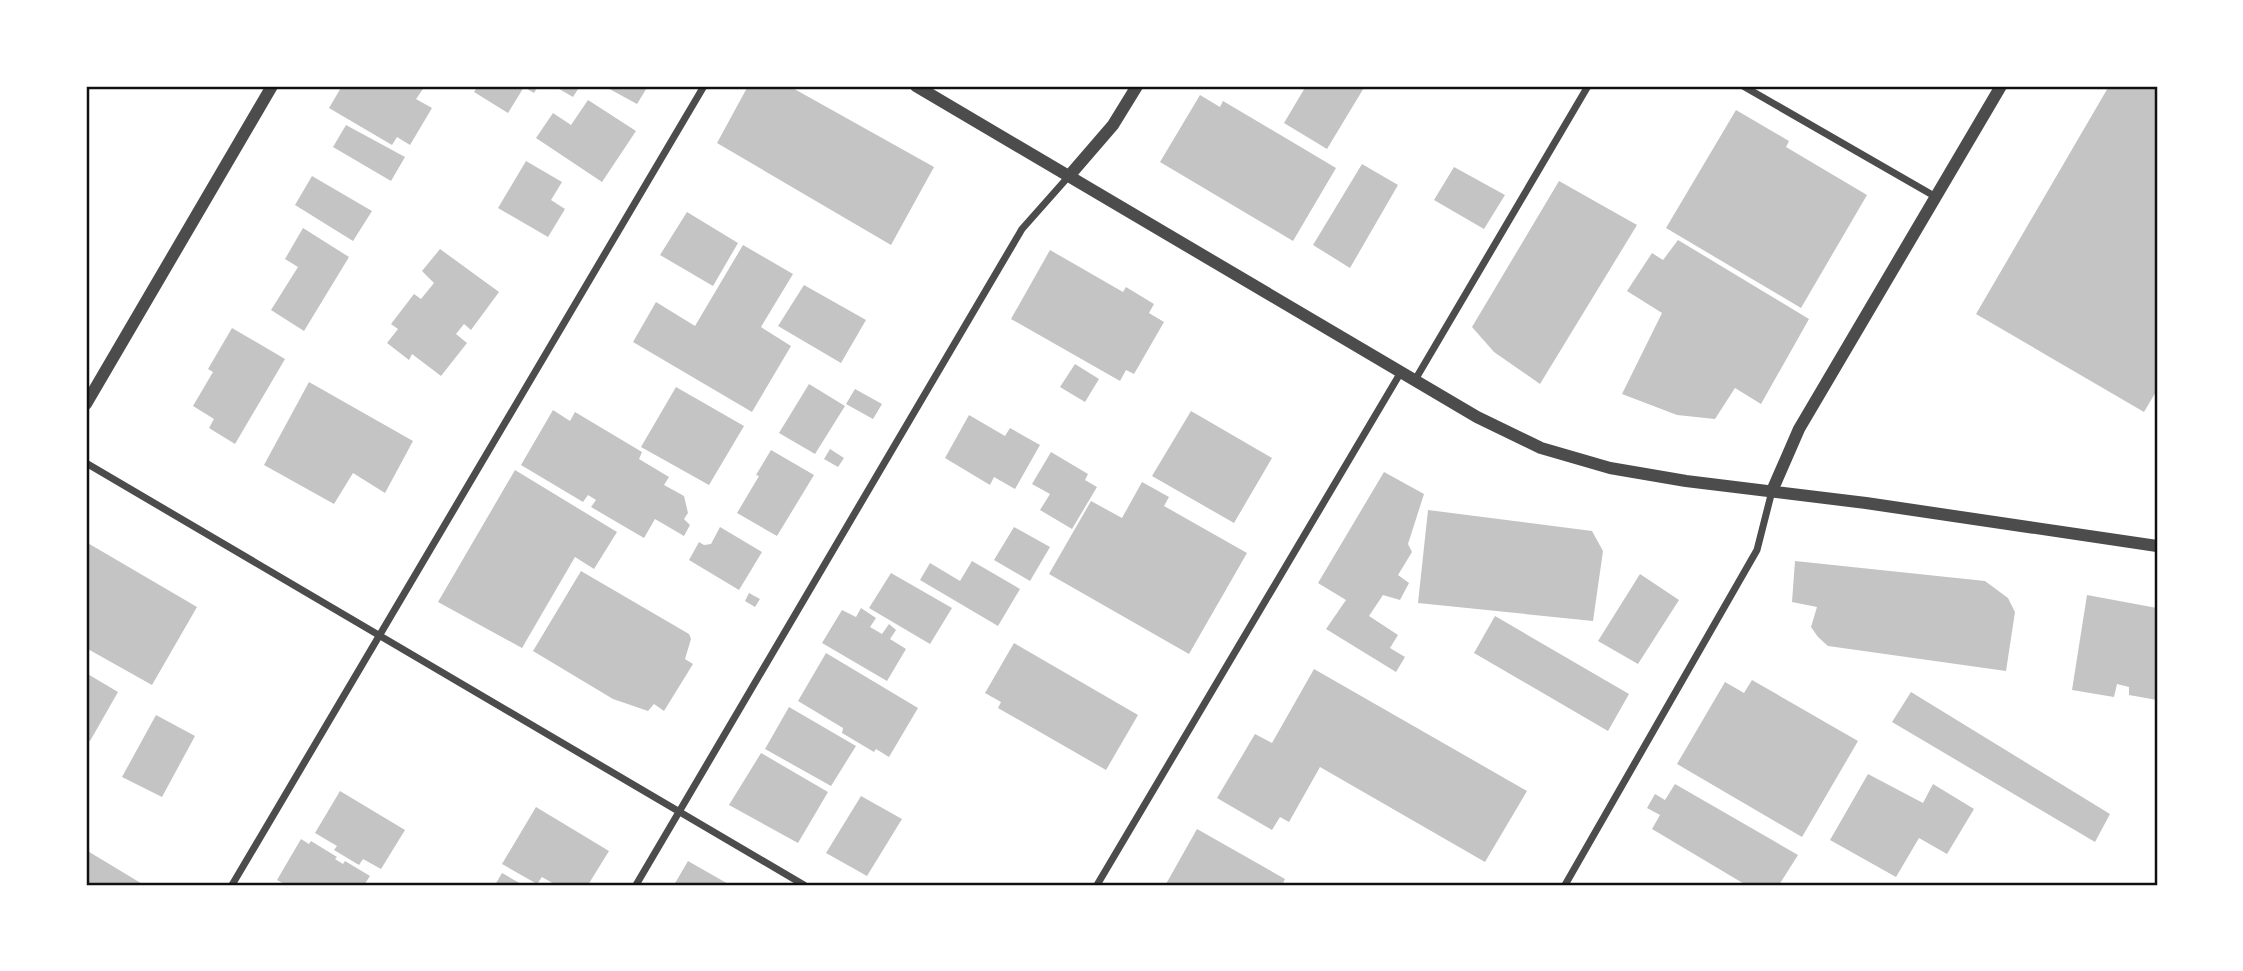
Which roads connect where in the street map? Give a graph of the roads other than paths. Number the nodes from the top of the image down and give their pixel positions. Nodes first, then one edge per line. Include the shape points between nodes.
1 (272, 86) edge
2 (705, 86) edge
3 (916, 86) edge
4 (1136, 86) edge
5 (1588, 86) edge
6 (1743, 86) edge
7 (2001, 86) edge
8 (1069, 176) junction
9 (1936, 197) junction
10 (1401, 372) junction
11 (1415, 380) junction
12 (86, 404) edge
13 (86, 463) edge
14 (1772, 491) junction
15 (2157, 546) edge
16 (379, 636) junction
17 (678, 811) junction
18 (232, 885) edge
19 (636, 885) edge
20 (804, 885) edge
21 (1097, 885) edge
22 (1565, 885) edge

1 - 12 street
2 - 16 street
3 - 8 street
4 - 8 street via 1113,125
5 - 11 street
6 - 9 street
7 - 9 street
8 - 10 street
8 - 17 street via 1022,229
9 - 14 street via 1799,429
10 - 11 street
10 - 21 street
11 - 14 street via 1541,448 1610,468
13 - 16 street
14 - 15 street
14 - 22 street via 1757,550
16 - 17 street
16 - 18 street
17 - 19 street
17 - 20 street

